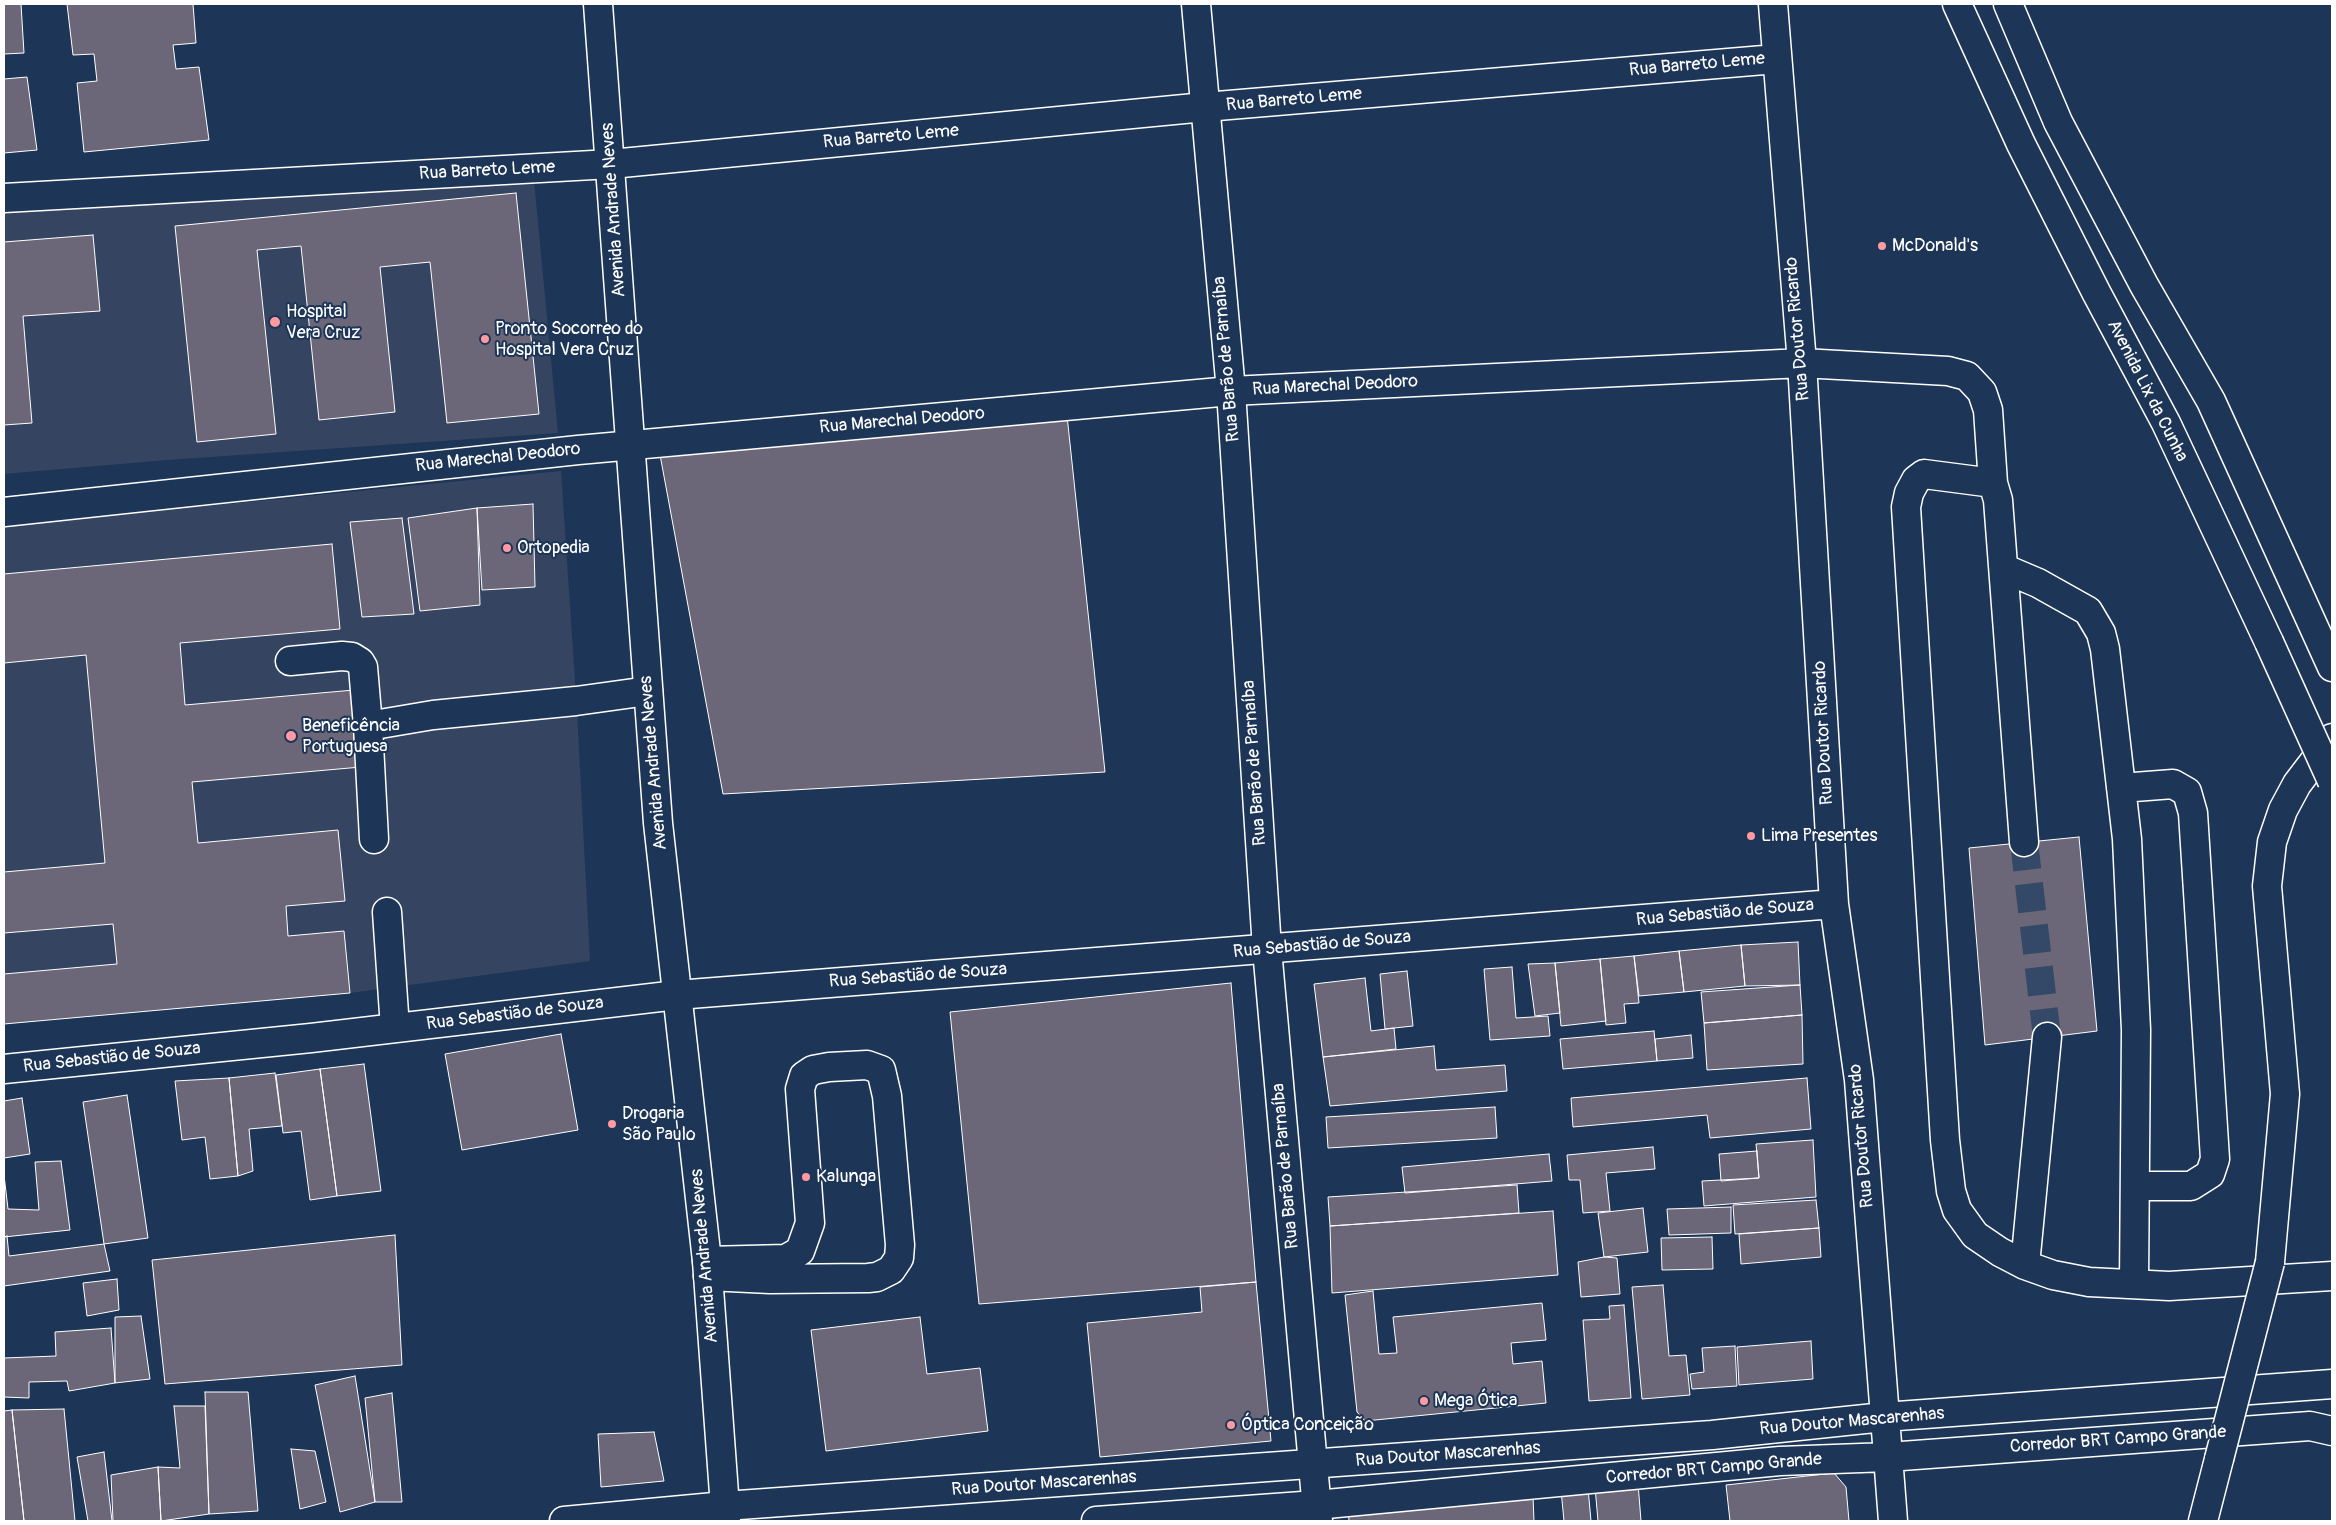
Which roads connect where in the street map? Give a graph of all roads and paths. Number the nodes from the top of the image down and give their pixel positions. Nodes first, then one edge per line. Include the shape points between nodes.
1 (598, 4) edge
2 (1196, 4) edge
3 (1773, 4) edge
4 (1957, 4) edge
5 (2008, 4) edge
6 (1776, 59) junction
7 (1205, 108) junction
8 (611, 164) junction
9 (4, 198) edge
10 (1802, 363) junction
11 (1231, 391) junction
12 (630, 445) junction
13 (1993, 482) junction
14 (4, 512) edge
15 (2005, 569) junction
16 (290, 661) dead end
17 (2332, 667) edge
18 (648, 692) junction
19 (368, 726) junction
20 (2332, 738) edge
21 (2332, 781) edge
22 (2122, 788) junction
23 (374, 839) dead end
24 (2024, 842) tunnel mouth
25 (1834, 904) junction
26 (387, 912) dead end
27 (1267, 949) junction
28 (677, 995) junction
29 (395, 1028) junction
30 (2047, 1037) tunnel mouth
31 (4, 1069) edge
32 (2135, 1186) junction
33 (2025, 1265) junction
34 (708, 1268) junction
35 (2332, 1276) edge
36 (2134, 1284) junction
37 (2332, 1384) edge
38 (1884, 1417) junction
39 (2332, 1431) edge
40 (1888, 1456) junction
41 (1313, 1465) junction
42 (1317, 1513) edge
43 (726, 1514) edge
44 (564, 1521) edge
45 (1096, 1521) edge
46 (1893, 1521) edge
47 (2203, 1521) edge

1 - 8 main road, Avenida Andrade Neves
2 - 7 main road, Rua Barão de Parnaíba
3 - 6 main road, Rua Doutor Ricardo
4 - 21 main road, Avenida Lix da Cunha, bridge via 2021,144 2166,423
5 - 17 main road via 2058,122 2144,285 2211,401
6 - 7 main road, Rua Barreto Leme
6 - 10 main road, Rua Doutor Ricardo
7 - 8 main road, Rua Barreto Leme
7 - 11 main road, Rua Barão de Parnaíba
8 - 9 main road, Rua Barreto Leme
8 - 12 main road, Avenida Andrade Neves
10 - 11 main road, Rua Marechal Deodoro
10 - 13 main road, Rua Marechal Deodoro via 1948,371 1967,376 1982,392 1988,410
10 - 25 main road, Rua Doutor Ricardo
11 - 12 main road, Rua Marechal Deodoro
11 - 27 main road, Rua Barão de Parnaíba
12 - 14 main road, Rua Marechal Deodoro
12 - 18 main road, Avenida Andrade Neves
13 - 15 main road, Rua Marechal Deodoro
13 - 33 main road via 1924,474 1909,492 1906,506 1945,1140 1951,1191 1957,1210 1974,1235
15 - 22 main road via 2088,611 2101,632
15 - 24 main road, Rua Marechal Deodoro
16 - 19 main road via 342,656 360,662
18 - 19 main road
18 - 28 main road, Avenida Andrade Neves via 658,823
19 - 23 main road
20 - 47 main road, bridge via 2297,784 2283,810 2272,842 2267,886 2285,1094 2270,1262
22 - 32 main road via 2136,1030
22 - 32 main road via 2173,784 2187,792 2192,813 2215,1159 2210,1174 2191,1186
25 - 27 main road, Rua Sebastião de Souza
25 - 38 main road, Rua Doutor Ricardo via 1859,1080
26 - 29 main road
27 - 28 main road, Rua Sebastião de Souza
27 - 41 main road, Rua Barão de Parnaíba
28 - 29 main road, Rua Sebastião de Souza
28 - 34 main road, Avenida Andrade Neves
29 - 31 main road, Rua Sebastião de Souza
30 - 33 main road
32 - 36 main road
33 - 36 main road via 2089,1282
34 - 34 main road via 786,1259 800,1251 810,1222 800,1089 804,1076 813,1070 829,1067 868,1065 881,1070 900,1245 898,1258 891,1270 868,1278 770,1279
34 - 43 main road, Avenida Andrade Neves
35 - 36 main road via 2169,1286
37 - 38 main road, Rua Doutor Mascarenhas
38 - 40 main road, Rua Doutor Ricardo
38 - 41 main road, Rua Doutor Mascarenhas via 1712,1435
39 - 40 main road, Corredor BRT Campo Grande via 2310,1426
40 - 42 main road, Corredor BRT Campo Grande via 1780,1461
40 - 46 main road, Rua Doutor Ricardo
41 - 42 main road, Rua Barão de Parnaíba
41 - 43 main road, Rua Doutor Mascarenhas
42 - 45 main road, Corredor BRT Campo Grande
43 - 44 main road, Rua Doutor Mascarenhas

